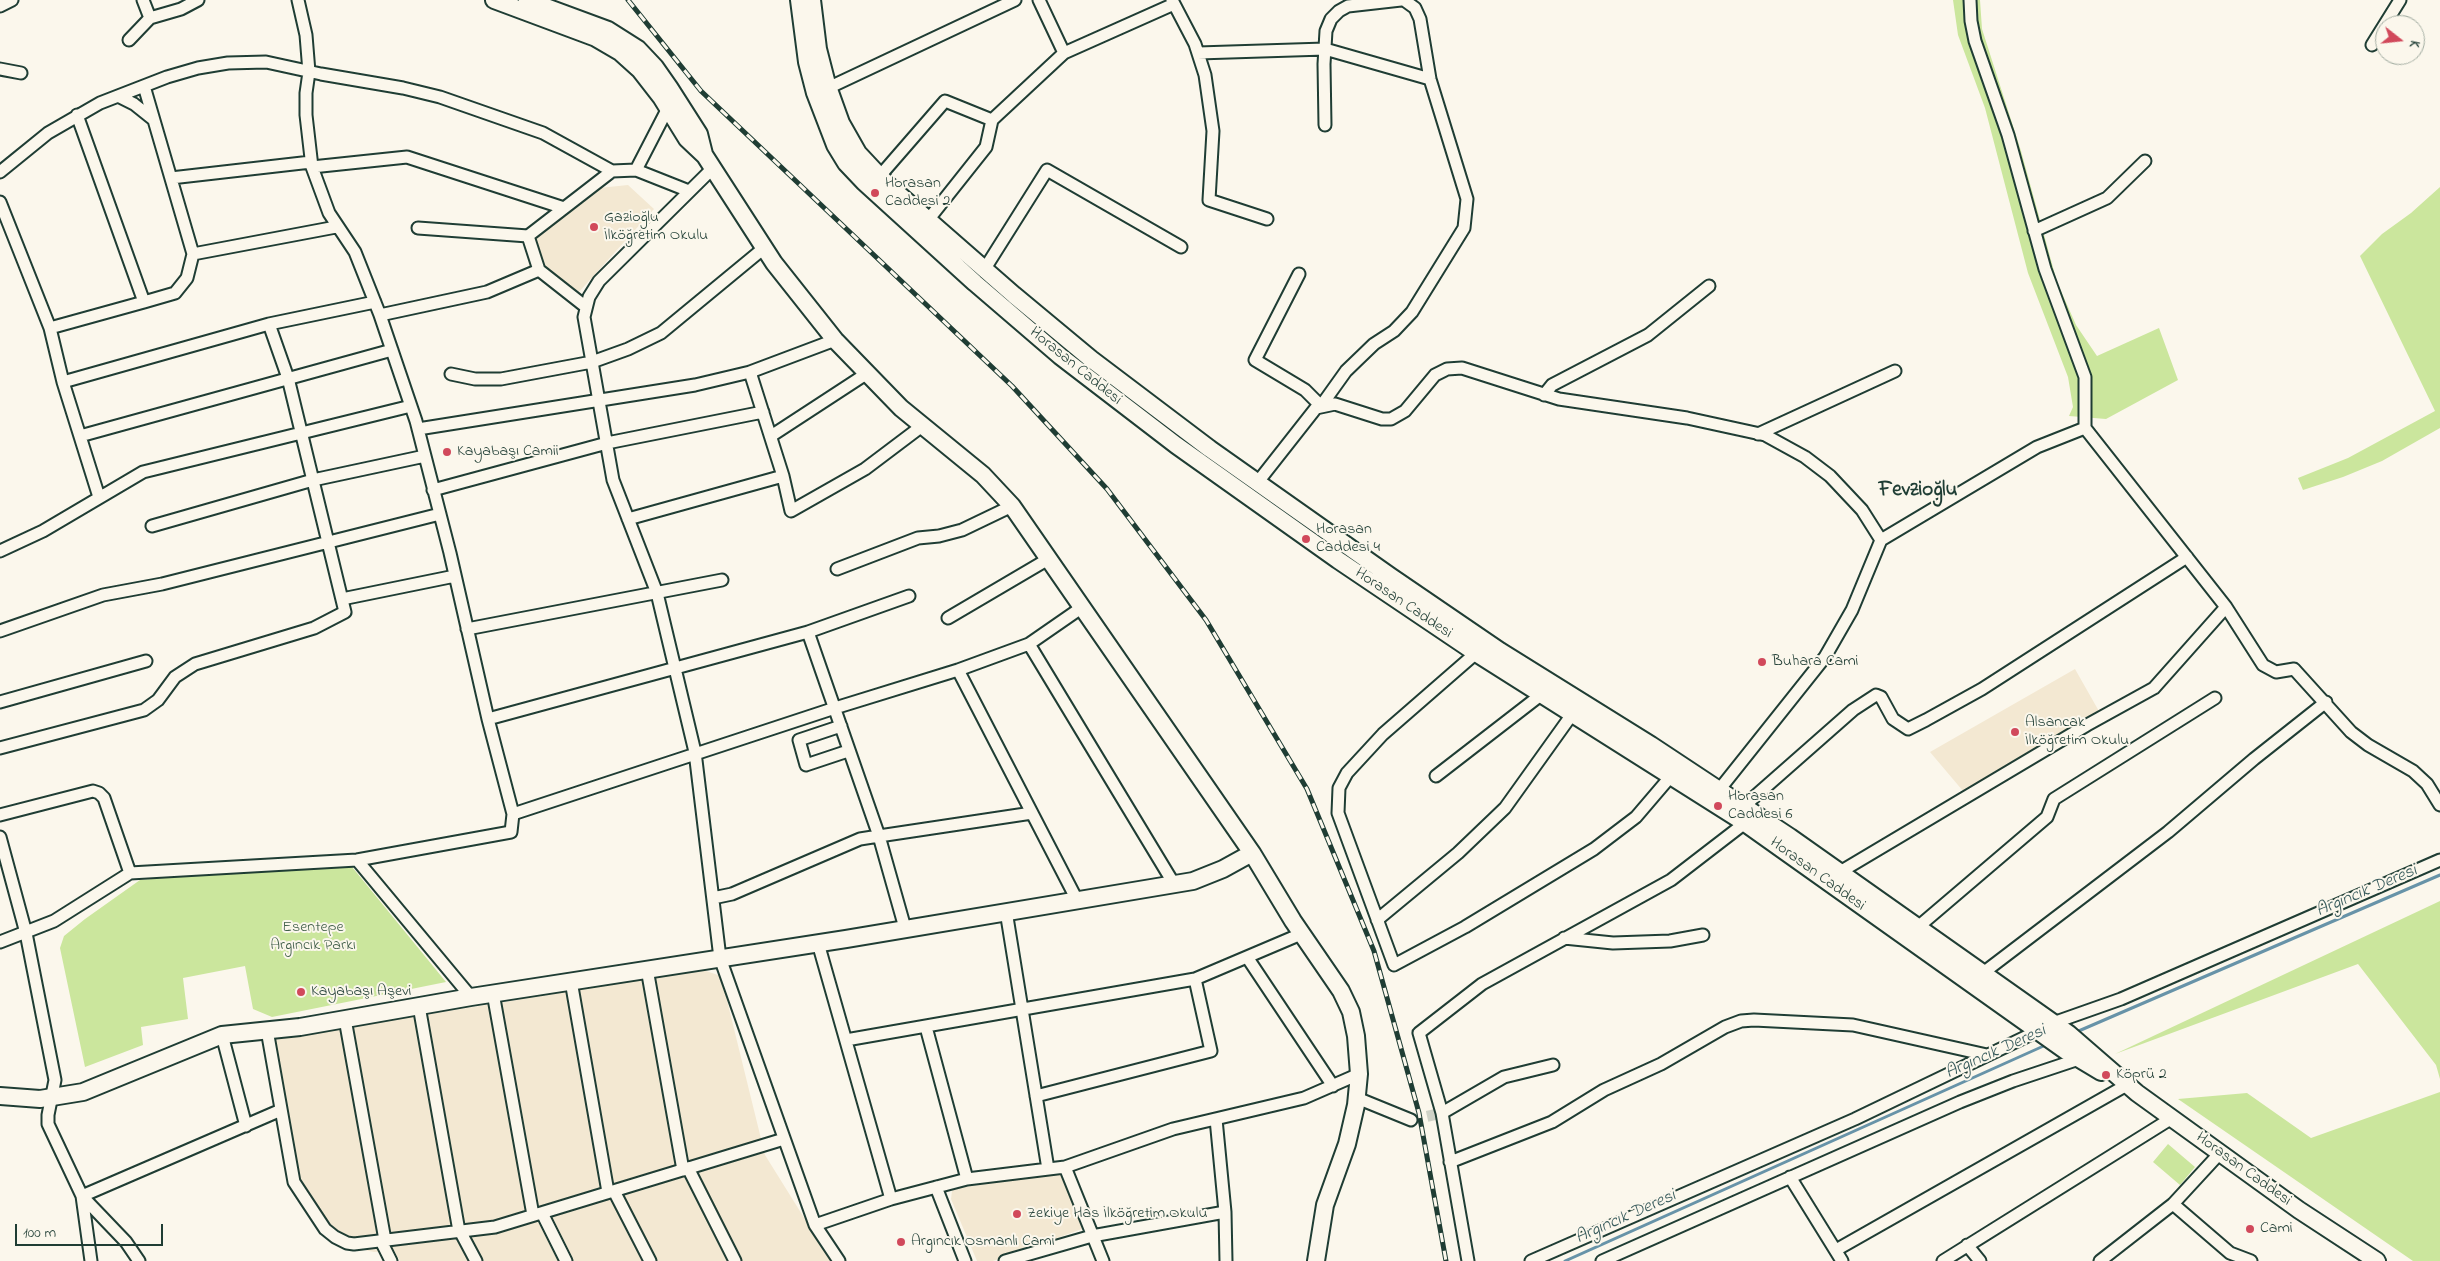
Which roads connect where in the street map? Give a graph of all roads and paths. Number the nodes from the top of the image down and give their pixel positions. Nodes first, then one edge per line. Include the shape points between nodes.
1 (12, 0) edge
2 (143, 0) edge
3 (198, 0) edge
4 (298, 0) edge
5 (494, 0) edge
6 (527, 0) edge
7 (799, 0) edge
8 (812, 0) edge
9 (1015, 0) edge
10 (1039, 0) edge
11 (1403, 0) edge
12 (1970, 0) edge
13 (2400, 0) edge
14 (1173, 2) edge
15 (0, 6) edge
16 (150, 18) junction
17 (129, 40) dead end
18 (2372, 45) dead end
19 (1325, 49) junction
20 (1064, 52) junction
21 (1198, 53) junction
22 (0, 69) edge
23 (309, 72) junction
24 (21, 74) dead end
25 (1430, 79) junction
26 (144, 86) junction
27 (828, 88) junction
28 (118, 96) junction
29 (668, 108) junction
30 (77, 115) junction
31 (154, 120) junction
32 (992, 120) junction
33 (1325, 125) dead end
34 (2145, 161) dead end
35 (709, 162) junction
36 (311, 165) junction
37 (636, 170) junction
38 (612, 171) junction
39 (0, 172) edge
40 (879, 177) junction
41 (171, 178) junction
42 (689, 191) junction
43 (0, 202) edge
44 (564, 208) junction
45 (1267, 219) dead end
46 (928, 220) junction
47 (336, 227) junction
48 (418, 228) dead end
49 (2034, 231) junction
50 (528, 236) junction
51 (1181, 247) dead end
52 (764, 248) junction
53 (193, 254) junction
54 (539, 270) junction
55 (984, 270) junction
56 (1299, 274) dead end
57 (1709, 286) dead end
58 (144, 302) junction
59 (375, 302) junction
60 (586, 307) junction
61 (380, 315) junction
62 (269, 324) junction
63 (50, 328) junction
64 (835, 340) junction
65 (392, 350) junction
66 (592, 362) junction
67 (1895, 371) dead end
68 (750, 372) junction
69 (451, 374) dead end
70 (866, 374) junction
71 (288, 378) junction
72 (63, 382) junction
73 (1544, 395) junction
74 (599, 399) junction
75 (411, 406) junction
76 (1321, 406) junction
77 (763, 412) junction
78 (922, 426) junction
79 (2085, 428) junction
80 (418, 429) junction
81 (301, 433) junction
82 (1758, 434) junction
83 (80, 436) junction
84 (771, 436) junction
85 (607, 443) junction
86 (425, 456) junction
87 (783, 476) junction
88 (312, 480) junction
89 (1257, 482) junction
90 (433, 490) junction
91 (99, 498) junction
92 (1012, 506) junction
93 (440, 514) junction
94 (628, 518) junction
95 (152, 526) dead end
96 (1881, 540) junction
97 (328, 541) junction
98 (0, 551) edge
99 (2187, 556) junction
100 (1050, 558) junction
101 (837, 569) dead end
102 (455, 576) junction
103 (722, 580) dead end
104 (657, 593) junction
105 (909, 596) dead end
106 (342, 599) junction
107 (2226, 607) junction
108 (1081, 608) junction
109 (948, 618) dead end
110 (467, 629) junction
111 (0, 631) edge
112 (808, 632) junction
113 (1029, 644) junction
114 (1476, 653) junction
115 (146, 661) dead end
116 (675, 670) junction
117 (958, 670) junction
118 (1542, 694) junction
119 (2215, 698) dead end
120 (0, 702) edge
121 (2326, 702) junction
122 (835, 708) junction
123 (1573, 713) junction
124 (488, 719) junction
125 (840, 726) junction
126 (0, 748) edge
127 (848, 751) junction
128 (695, 754) junction
129 (1436, 776) dead end
130 (1671, 776) junction
131 (1720, 790) junction
132 (2440, 805) edge
133 (1744, 806) junction
134 (1032, 813) junction
135 (513, 814) junction
136 (0, 815) edge
137 (1746, 823) junction
138 (879, 836) junction
139 (0, 837) edge
140 (1252, 853) junction
141 (357, 860) junction
142 (2440, 860) edge
143 (1840, 872) junction
144 (130, 873) junction
145 (1174, 884) junction
146 (713, 898) junction
147 (1077, 900) junction
148 (1006, 911) junction
149 (1378, 920) junction
150 (1918, 927) junction
151 (905, 928) junction
152 (26, 933) junction
153 (1301, 934) junction
154 (1703, 935) dead end
155 (1564, 938) junction
156 (0, 942) edge
157 (818, 943) junction
158 (1247, 957) junction
159 (720, 958) junction
160 (648, 969) junction
161 (1983, 973) junction
162 (1195, 979) junction
163 (571, 982) junction
164 (493, 994) junction
165 (471, 997) junction
166 (419, 1006) junction
167 (1022, 1010) junction
168 (345, 1019) junction
169 (2053, 1023) junction
170 (926, 1026) junction
171 (267, 1030) junction
172 (2038, 1031) junction
173 (222, 1035) junction
174 (846, 1040) junction
175 (1987, 1055) junction
176 (2079, 1059) junction
177 (1553, 1065) dead end
178 (1359, 1074) junction
179 (1333, 1086) junction
180 (2131, 1090) junction
181 (0, 1096) edge
182 (1036, 1096) junction
183 (51, 1098) junction
184 (1357, 1098) junction
185 (281, 1110) junction
186 (1442, 1113) junction
187 (2172, 1118) junction
188 (1216, 1119) junction
189 (1411, 1120) tunnel mouth
190 (246, 1126) junction
191 (784, 1139) junction
192 (2220, 1153) junction
193 (1450, 1162) junction
194 (1066, 1167) junction
195 (686, 1169) junction
196 (1048, 1169) junction
197 (1790, 1177) junction
198 (967, 1179) junction
199 (936, 1187) junction
200 (612, 1191) junction
201 (82, 1196) junction
202 (891, 1199) junction
203 (2173, 1204) junction
204 (1225, 1212) junction
205 (537, 1214) junction
206 (815, 1225) junction
207 (460, 1231) junction
208 (1092, 1236) junction
209 (383, 1240) junction
210 (1967, 1245) junction
211 (1836, 1250) junction
212 (91, 1261) edge
213 (139, 1261) edge
214 (391, 1261) edge
215 (476, 1261) edge
216 (566, 1261) edge
217 (650, 1261) edge
218 (735, 1261) edge
219 (839, 1261) edge
220 (965, 1261) edge
221 (1005, 1261) edge
222 (1103, 1261) edge
223 (1226, 1261) edge
224 (1316, 1261) edge
225 (1468, 1261) edge
226 (1532, 1261) edge
227 (1602, 1261) edge
228 (1842, 1261) edge
229 (1943, 1261) edge
230 (1980, 1261) edge
231 (2100, 1261) edge
232 (2251, 1261) edge
233 (2376, 1261) edge

1 - 15 street
2 - 16 street
3 - 16 street
4 - 23 street via 306,35
5 - 29 street via 585,33 614,48 640,70
6 - 35 street via 608,30 638,49 674,94 698,134
7 - 114 street, Horasan Caddesi via 807,62 820,109 839,152 864,182 1017,320 1126,408 1330,555
8 - 27 street, Horasan Caddesi via 818,49
9 - 27 street
10 - 20 street
11 - 19 street via 1348,6 1340,11 1328,25
11 - 25 street via 1418,13
12 - 49 street via 1975,42 2008,135
13 - 18 street
14 - 20 street
14 - 21 street
16 - 17 street
19 - 21 street
19 - 25 street
19 - 33 street
20 - 32 street
21 - 45 street via 1205,75 1213,130 1209,200
22 - 24 street
23 - 26 street via 266,62 228,63 182,72
23 - 36 street via 306,100
23 - 38 street via 403,88 457,102 543,134
25 - 76 street via 1467,199 1464,228 1412,312 1346,371
26 - 28 street
26 - 31 street
27 - 40 street, Horasan Caddesi via 850,141
28 - 30 street
28 - 31 street
29 - 35 street via 687,139
29 - 37 street
30 - 39 street via 48,133
30 - 58 street
31 - 41 street
32 - 40 street via 945,101
32 - 46 street via 986,147
34 - 49 street via 2107,198
35 - 42 street
35 - 52 street
36 - 41 street
36 - 44 street via 407,157
36 - 47 street
37 - 38 street
37 - 42 street
38 - 44 street
40 - 46 street, Horasan Caddesi
41 - 53 street
42 - 60 street via 599,281
43 - 63 street
44 - 50 street
46 - 55 street, Horasan Caddesi
47 - 53 street
47 - 59 street via 355,252
48 - 50 street
49 - 79 street via 2085,377
50 - 54 street
51 - 55 street via 1047,170
52 - 64 street
52 - 66 street via 661,333
53 - 58 street via 187,278 175,293
54 - 60 street
54 - 61 street via 487,292
55 - 89 street, Horasan Caddesi via 1124,385
56 - 76 street via 1254,360 1306,390
57 - 73 street via 1648,335 1552,385
58 - 63 street
59 - 61 street
59 - 62 street
60 - 66 street via 584,317
61 - 65 street
62 - 71 street
62 - 72 street
63 - 72 street
64 - 68 street
64 - 70 street
65 - 71 street
65 - 75 street
66 - 69 street via 501,379 475,379
66 - 74 street
67 - 82 street
68 - 74 street via 695,385
68 - 77 street
70 - 78 street
70 - 84 street
71 - 81 street
71 - 83 street
72 - 83 street
73 - 76 street via 1469,369 1454,368 1435,375 1405,411 1395,417 1382,419 1340,405
73 - 82 street via 1687,418
74 - 80 street
74 - 85 street
75 - 80 street
75 - 81 street
76 - 89 street via 1316,408
77 - 84 street
77 - 85 street
78 - 87 street via 865,469 791,511
78 - 92 street via 983,475
79 - 96 street via 2038,447
79 - 99 street
80 - 86 street
81 - 88 street
81 - 91 street via 143,472
82 - 96 street via 1792,449 1830,476 1862,510
83 - 91 street
84 - 87 street
85 - 90 street
85 - 94 street via 613,480
86 - 88 street
86 - 90 street
87 - 94 street
88 - 95 street
88 - 97 street
89 - 131 street, Horasan Caddesi via 1500,651
90 - 93 street
91 - 98 street via 43,531
92 - 100 street
92 - 101 street via 962,530 918,538
93 - 97 street
93 - 102 street
94 - 104 street
96 - 131 street via 1852,610 1824,657
97 - 106 street
97 - 111 street via 162,584 95,597
99 - 107 street
99 - 133 street via 1982,689 1926,720 1908,728 1893,719 1881,697 1876,695 1853,710
100 - 108 street
100 - 109 street
102 - 106 street
102 - 110 street
103 - 104 street
104 - 110 street
104 - 116 street
105 - 112 street
106 - 126 street via 345,612 314,628 205,660 186,669 158,700 144,710
107 - 121 street via 2263,665 2276,672 2294,669
107 - 143 street via 2154,688
108 - 113 street
108 - 140 street
110 - 124 street
112 - 116 street
112 - 122 street
113 - 117 street
113 - 145 street
114 - 118 street, Horasan Caddesi
114 - 149 street via 1383,734 1347,773 1339,788 1338,812
115 - 120 street
116 - 124 street
116 - 128 street
117 - 122 street
117 - 134 street
118 - 123 street, Horasan Caddesi
118 - 129 street
119 - 150 street via 2054,799 2047,817
121 - 132 street via 2358,738 2421,777
121 - 161 street via 2168,832
122 - 125 street
122 - 128 street
123 - 130 street, Horasan Caddesi
123 - 149 street via 1505,808 1458,853
124 - 135 street
125 - 127 street
125 - 127 street via 799,740 806,765
127 - 138 street
128 - 135 street
128 - 146 street
130 - 137 street, Horasan Caddesi
130 - 149 street via 1636,816 1594,850 1394,965
131 - 133 street, Horasan Caddesi
133 - 143 street, Horasan Caddesi
134 - 138 street
134 - 147 street
135 - 141 street via 511,832
136 - 144 street via 93,791 99,793 104,798
137 - 155 street via 1671,880
137 - 172 street, Horasan Caddesi
138 - 146 street via 860,839 732,894
138 - 151 street
139 - 152 street
140 - 145 street via 1209,876
140 - 153 street
141 - 144 street
141 - 165 street
142 - 169 street via 2120,999
143 - 150 street, Horasan Caddesi
144 - 152 street via 63,916
145 - 147 street
146 - 159 street
147 - 148 street
148 - 151 street
148 - 167 street
150 - 161 street, Horasan Caddesi
151 - 157 street
152 - 156 street
152 - 183 street via 54,1080
153 - 158 street
153 - 178 street via 1346,1001 1356,1036
154 - 155 street via 1670,941 1612,943
155 - 186 street via 1482,984 1419,1033
157 - 159 street
157 - 174 street
158 - 162 street
158 - 179 street
159 - 160 street
159 - 191 street
160 - 163 street
160 - 195 street
161 - 169 street, Horasan Caddesi
162 - 167 street
162 - 182 street via 1211,1050
163 - 164 street
163 - 200 street
164 - 165 street
164 - 205 street
165 - 166 street
166 - 168 street
166 - 207 street
167 - 170 street
167 - 182 street
168 - 171 street
168 - 209 street
169 - 180 street, Horasan Caddesi
170 - 174 street
170 - 198 street
171 - 173 street
171 - 185 street
172 - 175 street
172 - 176 street, Horasan Caddesi
173 - 183 street via 97,1088
173 - 190 street
174 - 202 street
175 - 193 street via 1853,1025 1741,1021 1604,1090 1552,1122
175 - 226 street via 1855,1120
176 - 180 street, Horasan Caddesi
176 - 197 street via 1986,1091
177 - 186 street via 1504,1077
178 - 179 street
178 - 184 street
179 - 188 street via 1304,1098
180 - 187 street, Horasan Caddesi
180 - 211 street
181 - 183 street
182 - 196 street
183 - 201 street via 50,1132
184 - 189 street
184 - 224 street via 1348,1144 1325,1205
185 - 190 street
185 - 209 street via 294,1182 325,1229 347,1243
186 - 193 street
187 - 192 street, Horasan Caddesi
187 - 210 street
188 - 194 street via 1173,1128
188 - 204 street
190 - 201 street
191 - 195 street
191 - 206 street
192 - 203 street
192 - 233 street, Horasan Caddesi
193 - 225 street
194 - 196 street
194 - 208 street
195 - 200 street
195 - 218 street
196 - 198 street
197 - 211 street
197 - 227 street
198 - 199 street
199 - 202 street
199 - 220 street
200 - 205 street
200 - 217 street
201 - 212 street
201 - 213 street via 126,1242
202 - 206 street
203 - 231 street
203 - 232 street via 2230,1253
204 - 208 street
204 - 223 street
205 - 207 street via 495,1227
205 - 216 street
206 - 219 street
207 - 209 street
207 - 215 street
208 - 221 street
208 - 222 street
209 - 214 street
210 - 229 street
210 - 230 street
211 - 228 street

